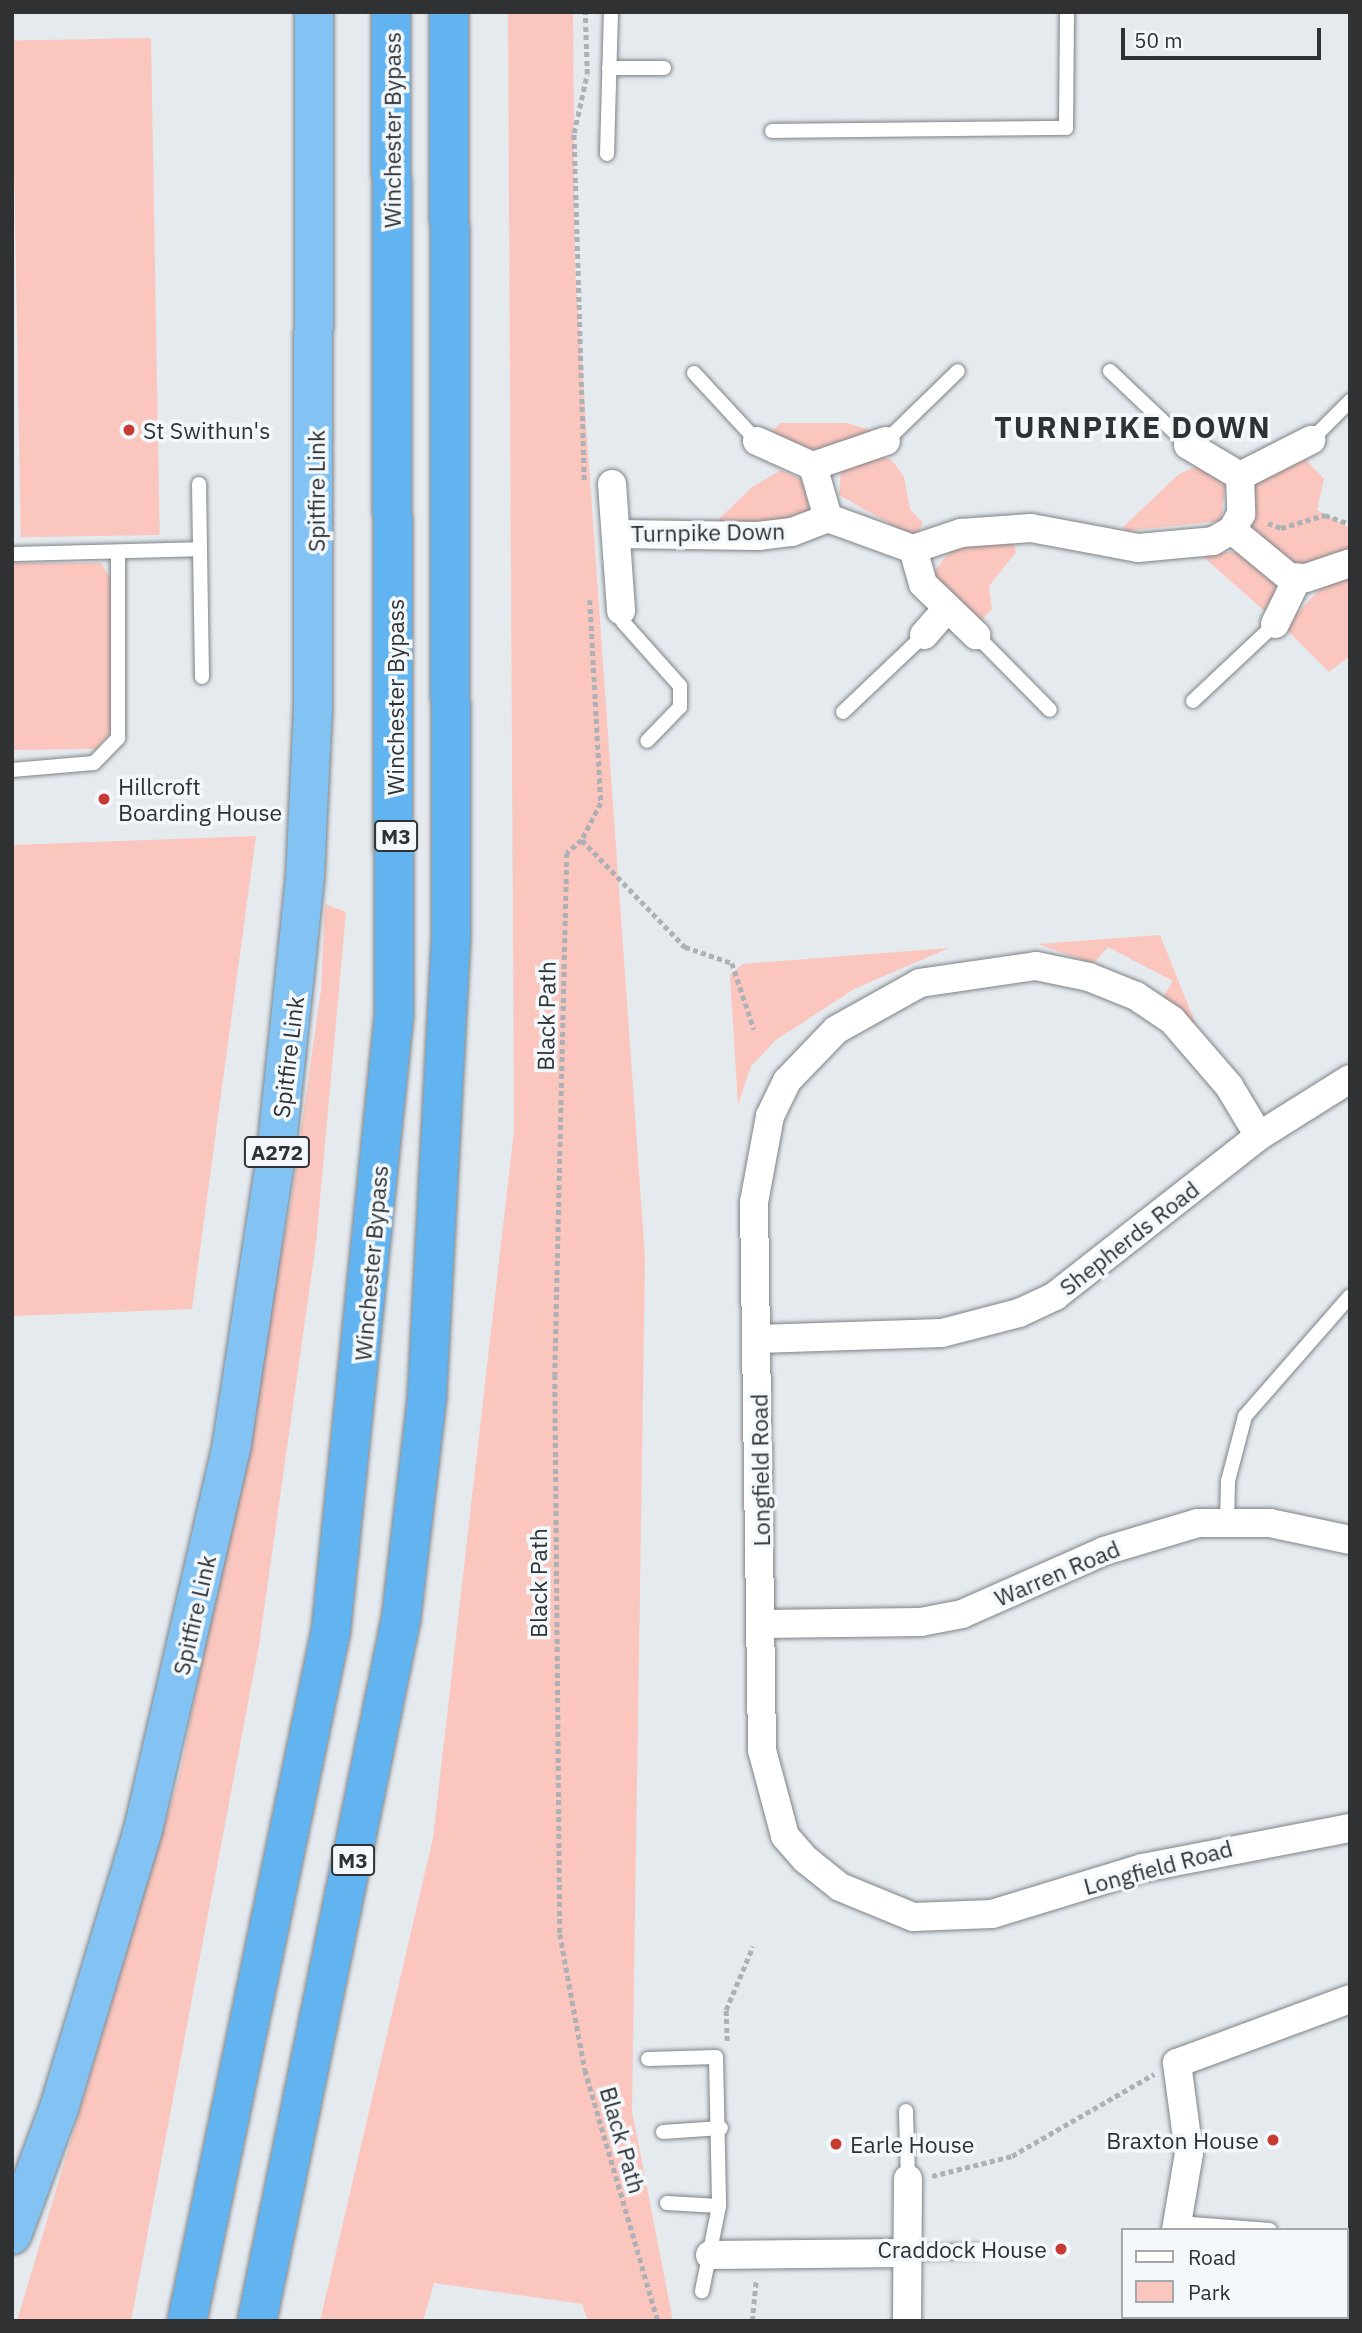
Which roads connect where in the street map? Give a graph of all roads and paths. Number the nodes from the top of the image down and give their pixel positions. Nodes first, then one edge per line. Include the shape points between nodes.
1 (314, 12) edge
2 (391, 12) edge
3 (449, 12) edge
4 (585, 12) edge
5 (611, 12) edge
6 (1067, 12) edge
7 (609, 68) junction
8 (664, 68) dead end
9 (772, 131) dead end
10 (607, 154) dead end
11 (575, 266) dead end
12 (958, 371) dead end
13 (1110, 371) dead end
14 (694, 373) dead end
15 (1350, 401) edge
16 (1311, 440) joint
17 (757, 441) joint
18 (886, 441) joint
19 (1188, 445) joint
20 (813, 466) junction
21 (1240, 476) junction
22 (199, 484) dead end
23 (612, 484) dead end
24 (828, 518) junction
25 (1237, 522) junction
26 (1350, 524) edge
27 (616, 534) junction
28 (200, 549) junction
29 (913, 549) junction
30 (117, 552) junction
31 (12, 554) edge
32 (1350, 563) edge
33 (1297, 579) junction
34 (947, 610) junction
35 (621, 611) joint
36 (1275, 624) joint
37 (924, 635) joint
38 (976, 635) joint
39 (202, 677) dead end
40 (1193, 701) dead end
41 (1050, 710) dead end
42 (843, 712) dead end
43 (647, 741) dead end
44 (12, 770) edge
45 (754, 1029) dead end
46 (1350, 1079) edge
47 (1259, 1136) junction
48 (1350, 1296) edge
49 (758, 1339) junction
50 (1227, 1522) junction
51 (1350, 1540) edge
52 (761, 1624) junction
53 (1350, 1828) edge
54 (753, 1946) dead end
55 (1350, 1999) edge
56 (716, 2057) junction
57 (648, 2059) dead end
58 (1177, 2063) junction
59 (906, 2111) dead end
60 (721, 2128) junction
61 (663, 2132) dead end
62 (908, 2179) junction
63 (667, 2203) dead end
64 (719, 2206) junction
65 (1177, 2226) edge
66 (1224, 2228) edge
67 (12, 2235) edge
68 (981, 2251) dead end
69 (904, 2253) junction
70 (710, 2255) junction
71 (757, 2266) junction
72 (702, 2291) dead end
73 (187, 2321) edge
74 (257, 2321) edge
75 (657, 2321) edge
76 (752, 2321) edge
77 (907, 2321) edge

1 - 67 highway, Spitfire Link / A272 via 313,708 304,891 275,1163 232,1443 144,1830 59,2108
2 - 73 highway, Winchester Bypass / M3 via 394,1015 331,1630
3 - 74 highway, M3 via 451,937 427,1396 401,1619
4 - 11 path via 587,74 574,133
5 - 7 lane
6 - 9 lane via 1066,128
7 - 8 lane
7 - 10 lane
12 - 18 lane
13 - 19 lane
14 - 17 lane
15 - 16 lane
16 - 21 street
17 - 20 street
18 - 20 street
19 - 21 street
20 - 24 street
21 - 25 street
22 - 28 lane
23 - 27 street
24 - 27 street, Turnpike Down via 792,532 758,536
24 - 29 street
25 - 26 path via 1281,528 1325,515
25 - 29 street via 1213,541 1138,548 1066,531 995,529
25 - 33 street
27 - 35 street
28 - 30 lane
28 - 39 lane
29 - 34 street via 923,584
30 - 31 lane
30 - 44 lane via 118,738 94,764
32 - 33 street
33 - 36 street
34 - 37 street
34 - 38 street
35 - 43 lane via 629,631 680,686 680,707
36 - 40 lane
37 - 42 lane
38 - 41 lane
45 - 75 path, Black Path via 732,963 685,947 582,841 567,853 555,1348 560,1934 585,2070
46 - 47 street, Shepherds Road
47 - 49 street, Shepherds Road via 1113,1255 1019,1313 942,1333
47 - 49 street, Longfield Road via 1203,1054 1136,996 1035,966 920,984 836,1030 787,1081 770,1116 754,1202
48 - 50 lane via 1245,1416 1228,1481
49 - 52 street, Longfield Road
50 - 51 street, Warren Road via 1270,1523
50 - 52 street, Warren Road via 1148,1536 962,1614 921,1622
52 - 53 street, Longfield Road via 762,1750 785,1836 821,1874 878,1907 949,1919 992,1914 1142,1868
54 - 56 path via 726,2010 727,2044
55 - 58 street
56 - 57 lane
56 - 60 lane
58 - 62 path via 1012,2156 957,2174
58 - 65 street via 1189,2152
59 - 62 lane
60 - 61 lane
60 - 64 lane
62 - 69 street
63 - 64 lane
64 - 70 lane
65 - 66 lane
68 - 69 lane
69 - 71 street
69 - 77 street
70 - 71 street
70 - 72 lane
71 - 76 path

